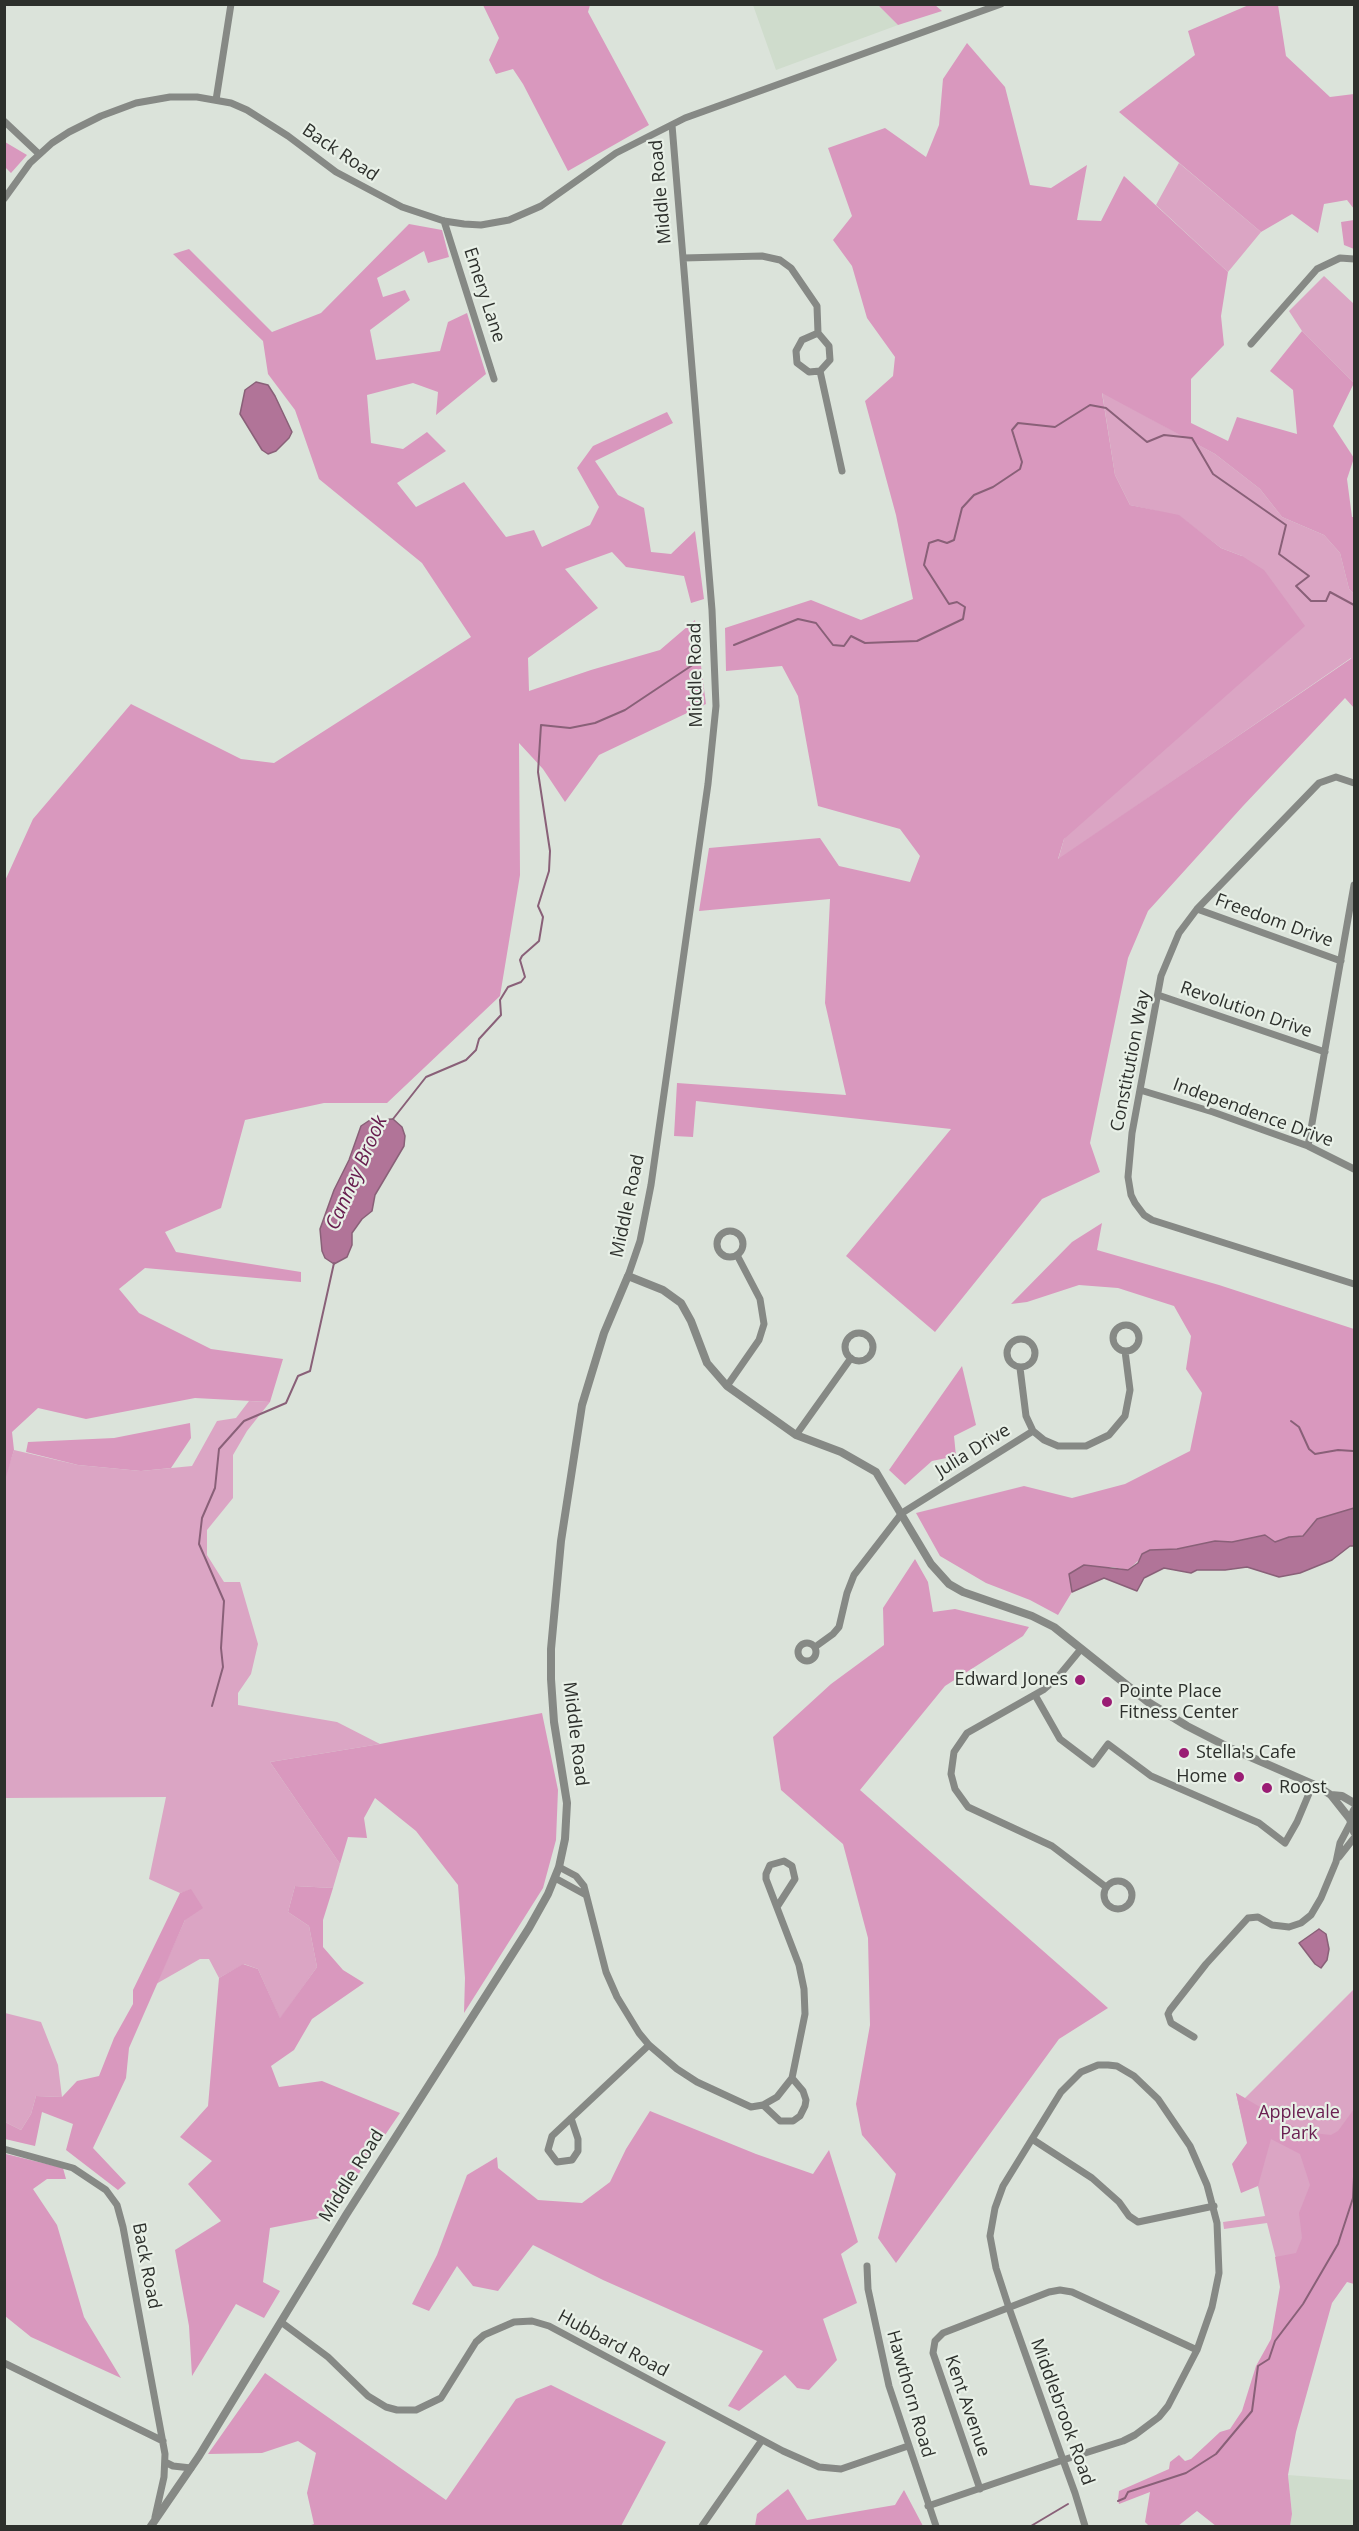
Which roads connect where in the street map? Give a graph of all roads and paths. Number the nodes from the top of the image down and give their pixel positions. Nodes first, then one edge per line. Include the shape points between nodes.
1 (231, 4) edge
2 (1001, 4) edge
3 (216, 99) junction
4 (4, 121) edge
5 (672, 125) junction
6 (39, 154) junction
7 (4, 199) edge
8 (444, 221) junction
9 (683, 258) junction
10 (1354, 259) edge
11 (818, 333) junction
12 (1251, 344) dead end
13 (820, 371) junction
14 (494, 379) dead end
15 (843, 471) dead end
16 (1354, 783) edge
17 (1354, 885) edge
18 (1197, 909) junction
19 (1341, 961) junction
20 (1158, 995) junction
21 (1325, 1052) junction
22 (1140, 1090) junction
23 (1308, 1146) junction
24 (1354, 1169) edge
25 (737, 1255) dead end
26 (628, 1276) junction
27 (1354, 1284) edge
28 (1125, 1351) dead end
29 (851, 1358) junction
30 (1020, 1368) junction
31 (728, 1386) junction
32 (1033, 1431) junction
33 (796, 1435) junction
34 (902, 1513) junction
35 (815, 1647) dead end
36 (1082, 1649) junction
37 (1035, 1695) junction
38 (1313, 1784) junction
39 (1331, 1795) junction
40 (1354, 1803) edge
41 (1354, 1810) edge
42 (1351, 1825) edge
43 (1354, 1838) edge
44 (1335, 1862) junction
45 (559, 1867) junction
46 (555, 1878) junction
47 (1106, 1887) junction
48 (586, 1895) junction
49 (777, 1907) junction
50 (1194, 2037) dead end
51 (649, 2045) junction
52 (792, 2078) junction
53 (763, 2105) junction
54 (571, 2118) junction
55 (1032, 2139) junction
56 (4, 2149) edge
57 (1214, 2206) junction
58 (867, 2266) dead end
59 (1009, 2308) junction
60 (281, 2322) junction
61 (1197, 2350) junction
62 (4, 2363) edge
63 (762, 2440) junction
64 (163, 2441) junction
65 (908, 2446) junction
66 (1063, 2460) junction
67 (165, 2462) junction
68 (191, 2468) junction
69 (980, 2489) junction
70 (928, 2506) junction
71 (152, 2524) edge
72 (702, 2526) edge
73 (936, 2526) edge
74 (1085, 2526) edge

1 - 3 street
2 - 5 street, Middle Road
3 - 6 street, Back Road via 170,97 119,108 69,132
3 - 8 street, Back Road via 266,120 368,191
4 - 6 street
5 - 8 street, Back Road via 608,158 526,214 482,225
5 - 9 street, Middle Road
6 - 7 street, Back Road
8 - 14 street, Emery Lane
9 - 11 street via 762,256 780,260 816,301
9 - 26 street, Middle Road via 713,630 715,725 651,1185
10 - 12 street via 1340,258 1317,269
11 - 13 street via 830,351 828,364
11 - 13 street via 802,340 795,355 802,369
13 - 15 street
16 - 18 street, Constitution Way via 1336,777 1319,783
17 - 19 street
18 - 19 street, Freedom Drive
18 - 20 street, Constitution Way via 1172,946
19 - 21 street
20 - 21 street, Revolution Drive
20 - 22 street, Constitution Way
21 - 23 street
22 - 23 street, Independence Drive
22 - 27 street, Constitution Way via 1128,1177 1131,1195 1144,1215 1194,1235
23 - 24 street, Independence Drive
25 - 31 street via 760,1299 764,1324 759,1340
26 - 31 street via 663,1290 681,1303 707,1363
26 - 45 street, Middle Road via 604,1333 582,1405 561,1541 550,1679 567,1803
28 - 32 street, Julia Drive via 1130,1400 1125,1416 1109,1435 1086,1446 1069,1447 1051,1444
29 - 29 street via 863,1360 870,1355 872,1343 866,1336 853,1335 846,1341 845,1350
29 - 33 street
30 - 30 street via 1029,1365 1036,1353 1033,1344 1020,1339 1011,1342 1007,1351 1008,1360
30 - 32 street via 1026,1416
31 - 33 street
32 - 34 street, Julia Drive
33 - 34 street via 870,1467
34 - 35 street via 854,1575 839,1626
34 - 36 street via 931,1564 950,1584 1044,1622
36 - 37 street via 1057,1678
36 - 38 street via 1133,1692 1187,1726
37 - 38 street via 1060,1739 1094,1764 1108,1744 1151,1776 1259,1823 1285,1843
37 - 47 street via 973,1728 962,1739 951,1767 955,1789 974,1811 1052,1846
38 - 39 street
39 - 40 street
39 - 42 street
41 - 42 street
42 - 44 street
43 - 44 street
44 - 50 street via 1318,1904 1306,1919 1282,1927 1258,1917 1248,1918 1206,1964 1168,2014 1171,2023
45 - 46 street, Middle Road
45 - 48 street via 580,1880
46 - 48 street
46 - 60 street, Middle Road via 529,1928
47 - 47 street via 1107,1905 1115,1910 1128,1906 1132,1893 1128,1886 1114,1881
48 - 51 street via 606,1972 617,1997
49 - 49 street via 795,1880 792,1866 784,1861 774,1862 766,1874
49 - 52 street via 804,1989 805,2014
51 - 53 street via 697,2082 746,2105
51 - 54 street
52 - 53 street via 777,2097
52 - 53 street via 806,2100 800,2116 793,2121 780,2121
54 - 54 street via 578,2151 568,2162 557,2162 550,2155 549,2140
55 - 57 street via 1092,2178 1138,2222
55 - 57 street, Middlebrook Road via 1073,2078 1098,2065 1117,2066 1147,2087 1170,2114 1199,2165
55 - 59 street, Middlebrook Road via 1003,2186 991,2227 992,2254
56 - 64 street, Back Road via 74,2168 106,2190 117,2205
57 - 61 street, Middlebrook Road via 1219,2273
58 - 65 street, Hawthorn Road via 883,2361
59 - 61 street via 1049,2292 1066,2290
59 - 66 street, Middlebrook Road
59 - 69 street, Kent Avenue via 948,2331 933,2347
60 - 63 street, Hubbard Road via 328,2357 376,2403 406,2411 424,2408 441,2398 484,2335 514,2322 532,2321 549,2326
60 - 68 street, Middle Road
61 - 66 street, Middlebrook Road via 1168,2406 1146,2428 1123,2441
62 - 64 street
63 - 65 street, Hubbard Road via 809,2464 831,2469 850,2467
63 - 72 street
64 - 67 street, Back Road
65 - 70 street, Hawthorn Road
66 - 69 street, Middlebrook Road
66 - 74 street, Middlebrook Road
67 - 68 street
67 - 71 street, Back Road
68 - 71 street, Middle Road
69 - 70 street, Middlebrook Road
70 - 73 street, Hawthorn Road

